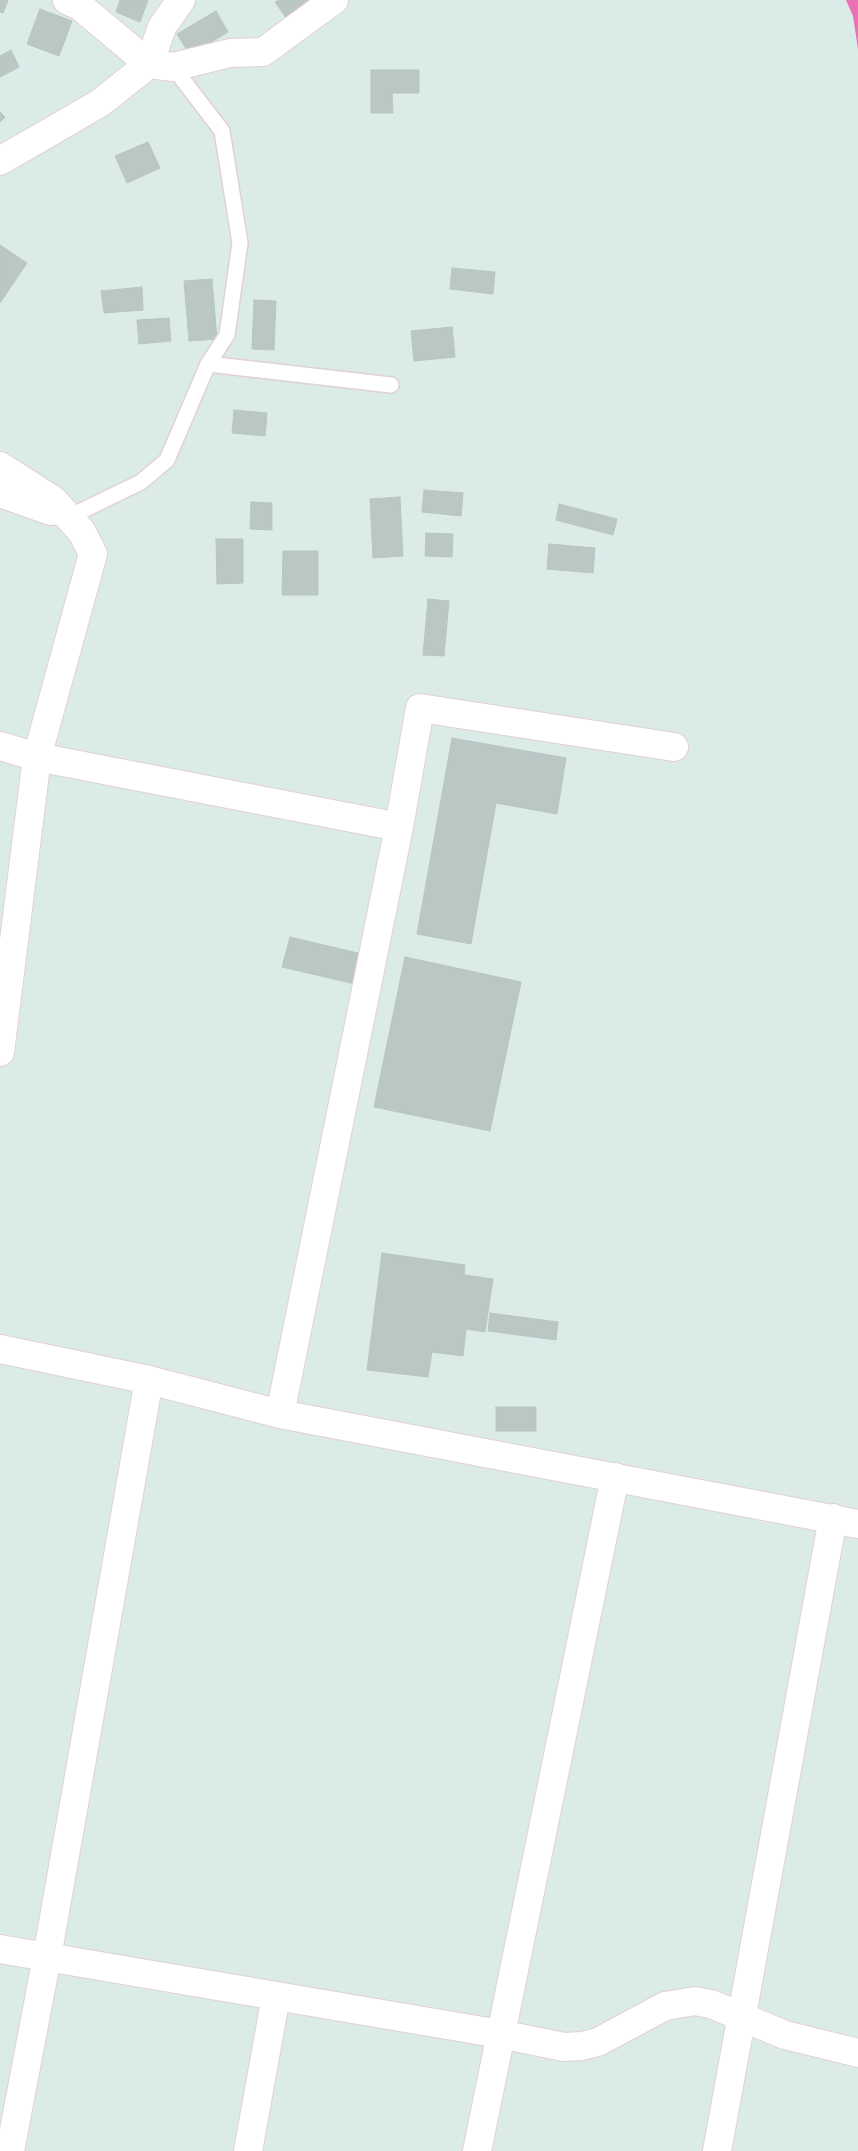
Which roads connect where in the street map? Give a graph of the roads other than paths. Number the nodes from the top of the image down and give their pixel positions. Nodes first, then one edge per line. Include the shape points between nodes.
1 (67, 0) edge
2 (181, 0) edge
3 (334, 0) edge
4 (161, 65) junction
5 (0, 161) edge
6 (208, 364) junction
7 (391, 385) dead end
8 (0, 466) edge
9 (0, 493) edge
10 (69, 517) junction
11 (0, 746) edge
12 (674, 747) dead end
13 (37, 758) junction
14 (399, 827) junction
15 (4, 974) edge
16 (0, 1052) edge
17 (0, 1349) edge
18 (148, 1380) junction
19 (280, 1414) junction
20 (615, 1477) junction
21 (845, 1521) edge
22 (0, 1950) edge
23 (47, 1958) junction
24 (276, 1996) junction
25 (743, 2018) junction
26 (500, 2034) junction
27 (858, 2053) edge
28 (10, 2151) edge
29 (248, 2151) edge
30 (477, 2151) edge
31 (717, 2151) edge

1 - 4 street
2 - 4 street via 162,27
3 - 4 street via 263,52 230,53
4 - 5 street
4 - 6 lane via 222,131 240,243 227,336
6 - 7 lane
6 - 10 lane via 167,460 141,482
8 - 10 street via 53,500
9 - 10 street
10 - 13 street via 82,532 93,554
11 - 13 street
12 - 14 street via 420,708
13 - 14 street
13 - 15 street
14 - 19 street
15 - 16 street
17 - 18 street
18 - 19 street
18 - 23 street
19 - 20 street
20 - 21 street
20 - 26 street
21 - 25 street
22 - 23 street
23 - 24 street
23 - 28 street
24 - 26 street
24 - 29 street
25 - 26 street via 711,2004 680,2002 665,2006 598,2042 582,2046 564,2047
25 - 27 street via 785,2035
25 - 31 street
26 - 30 street

